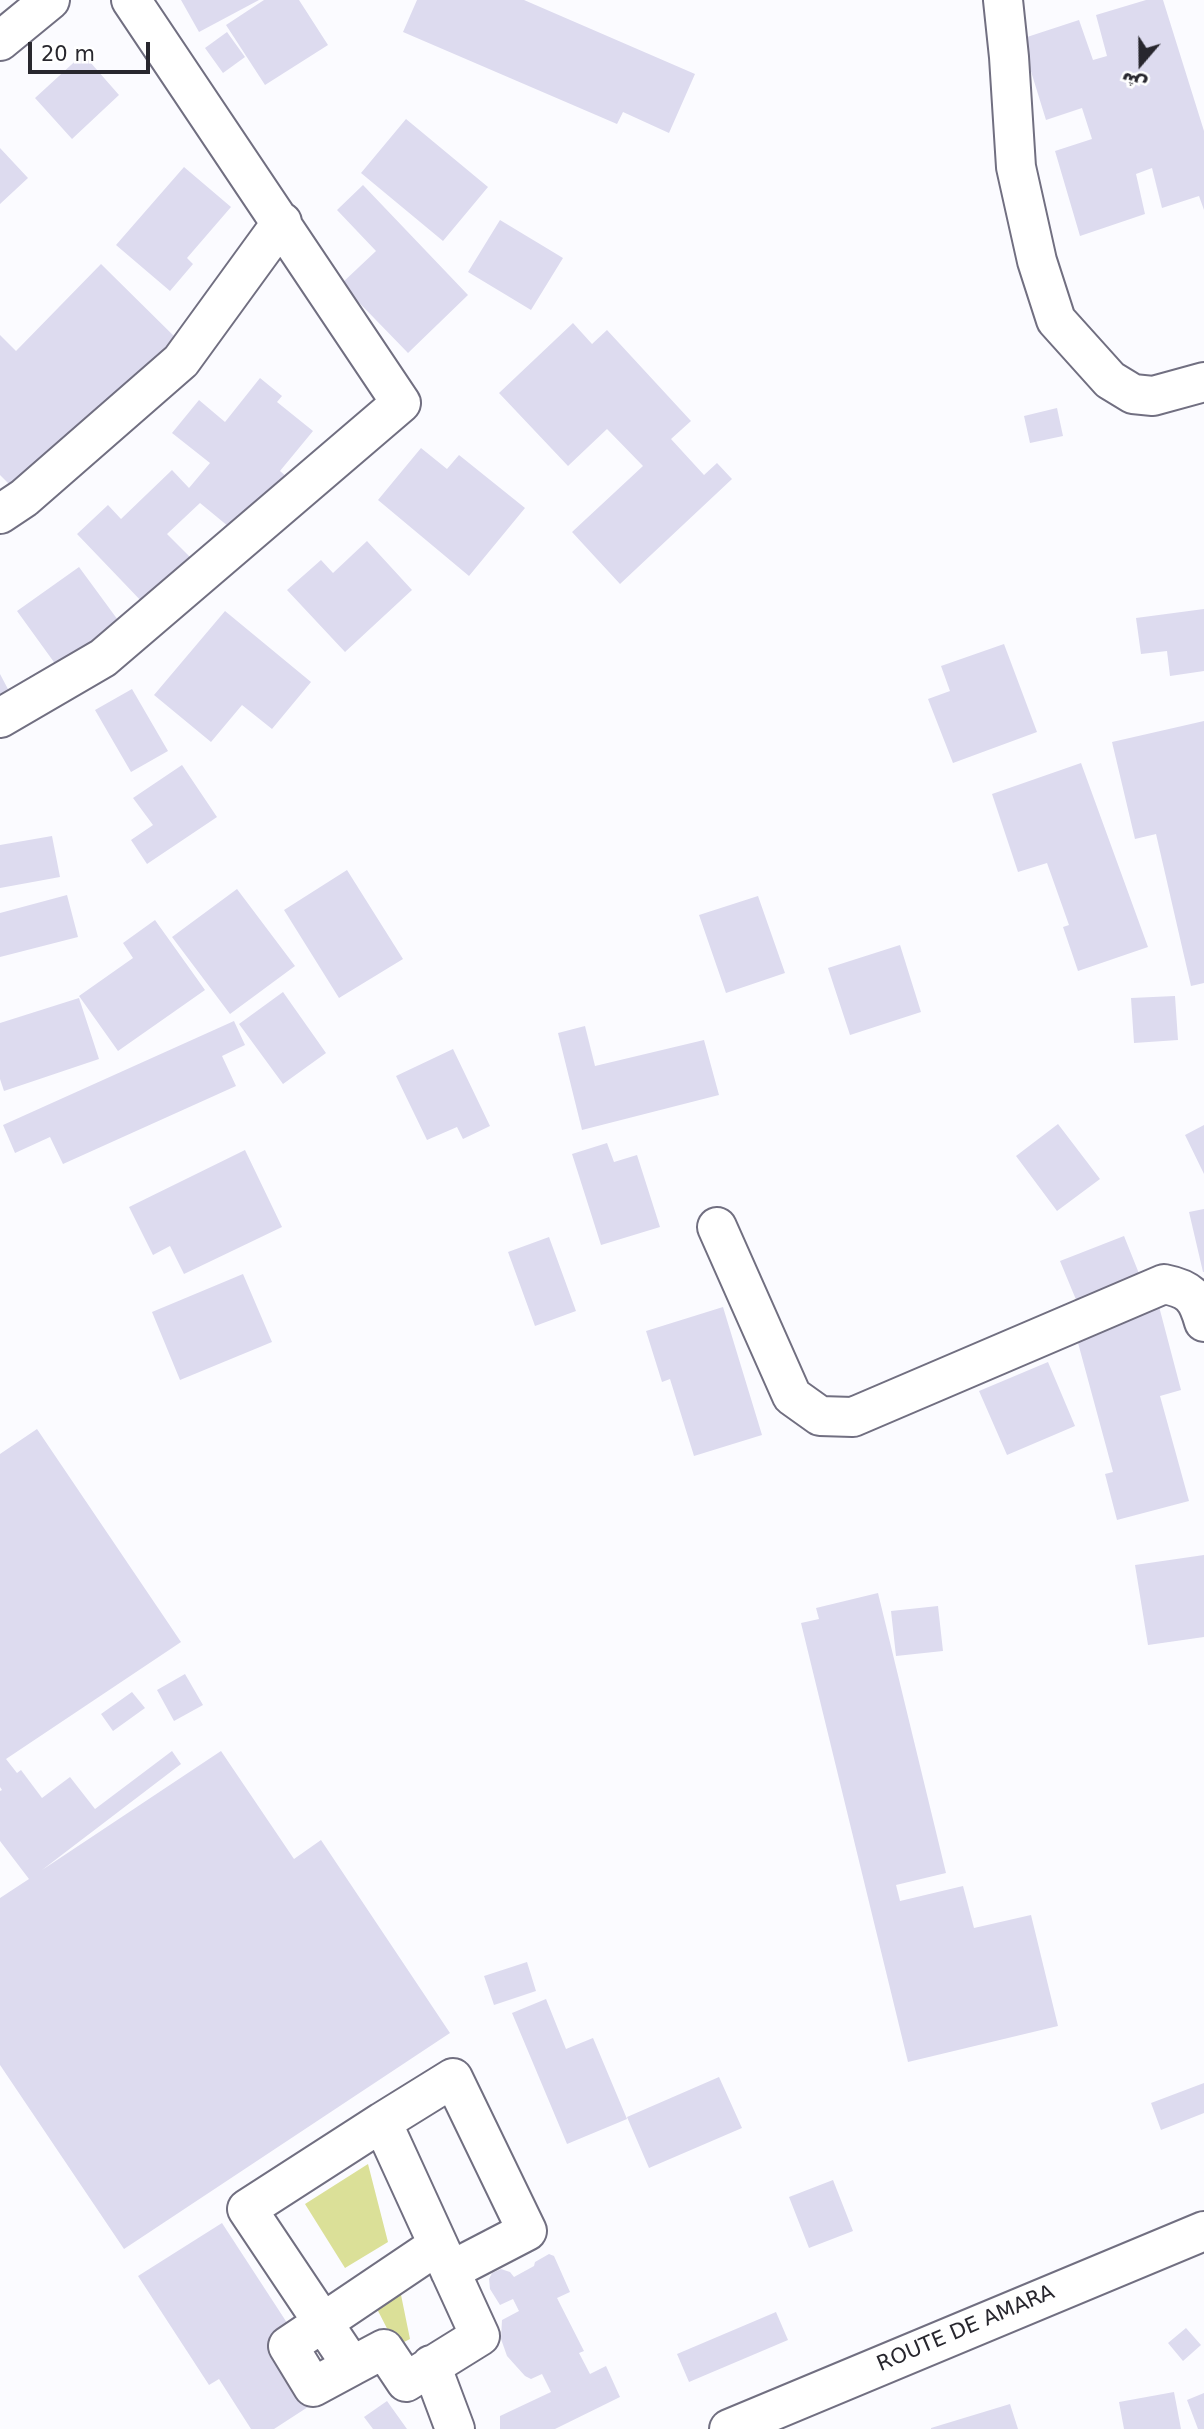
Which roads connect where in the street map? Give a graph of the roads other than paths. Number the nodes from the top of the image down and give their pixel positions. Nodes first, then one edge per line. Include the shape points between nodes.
1 (50, 0) edge
2 (131, 0) edge
3 (1003, 0) edge
4 (0, 41) edge
5 (282, 222) junction
6 (1204, 382) edge
7 (0, 514) edge
8 (0, 718) edge
9 (717, 1227) dead end
10 (1204, 1322) edge
11 (383, 2122) junction
12 (1204, 2231) edge
13 (444, 2258) junction
14 (322, 2322) junction
15 (431, 2365) junction
16 (455, 2429) edge
17 (729, 2429) edge

1 - 4 street
2 - 5 street
3 - 6 street via 1016,167 1056,320 1110,380 1133,394 1153,396
5 - 7 street via 181,361
5 - 8 street via 401,403 103,658
9 - 10 street via 792,1396 820,1416 853,1417 1164,1284 1182,1288 1199,1303
11 - 13 street
11 - 13 street via 453,2078 527,2231
11 - 14 street via 247,2209
12 - 17 street, ROUTE DE AMARA
13 - 14 street
13 - 15 street via 480,2336
14 - 15 street via 288,2346 313,2387 384,2349 406,2382
15 - 16 street

